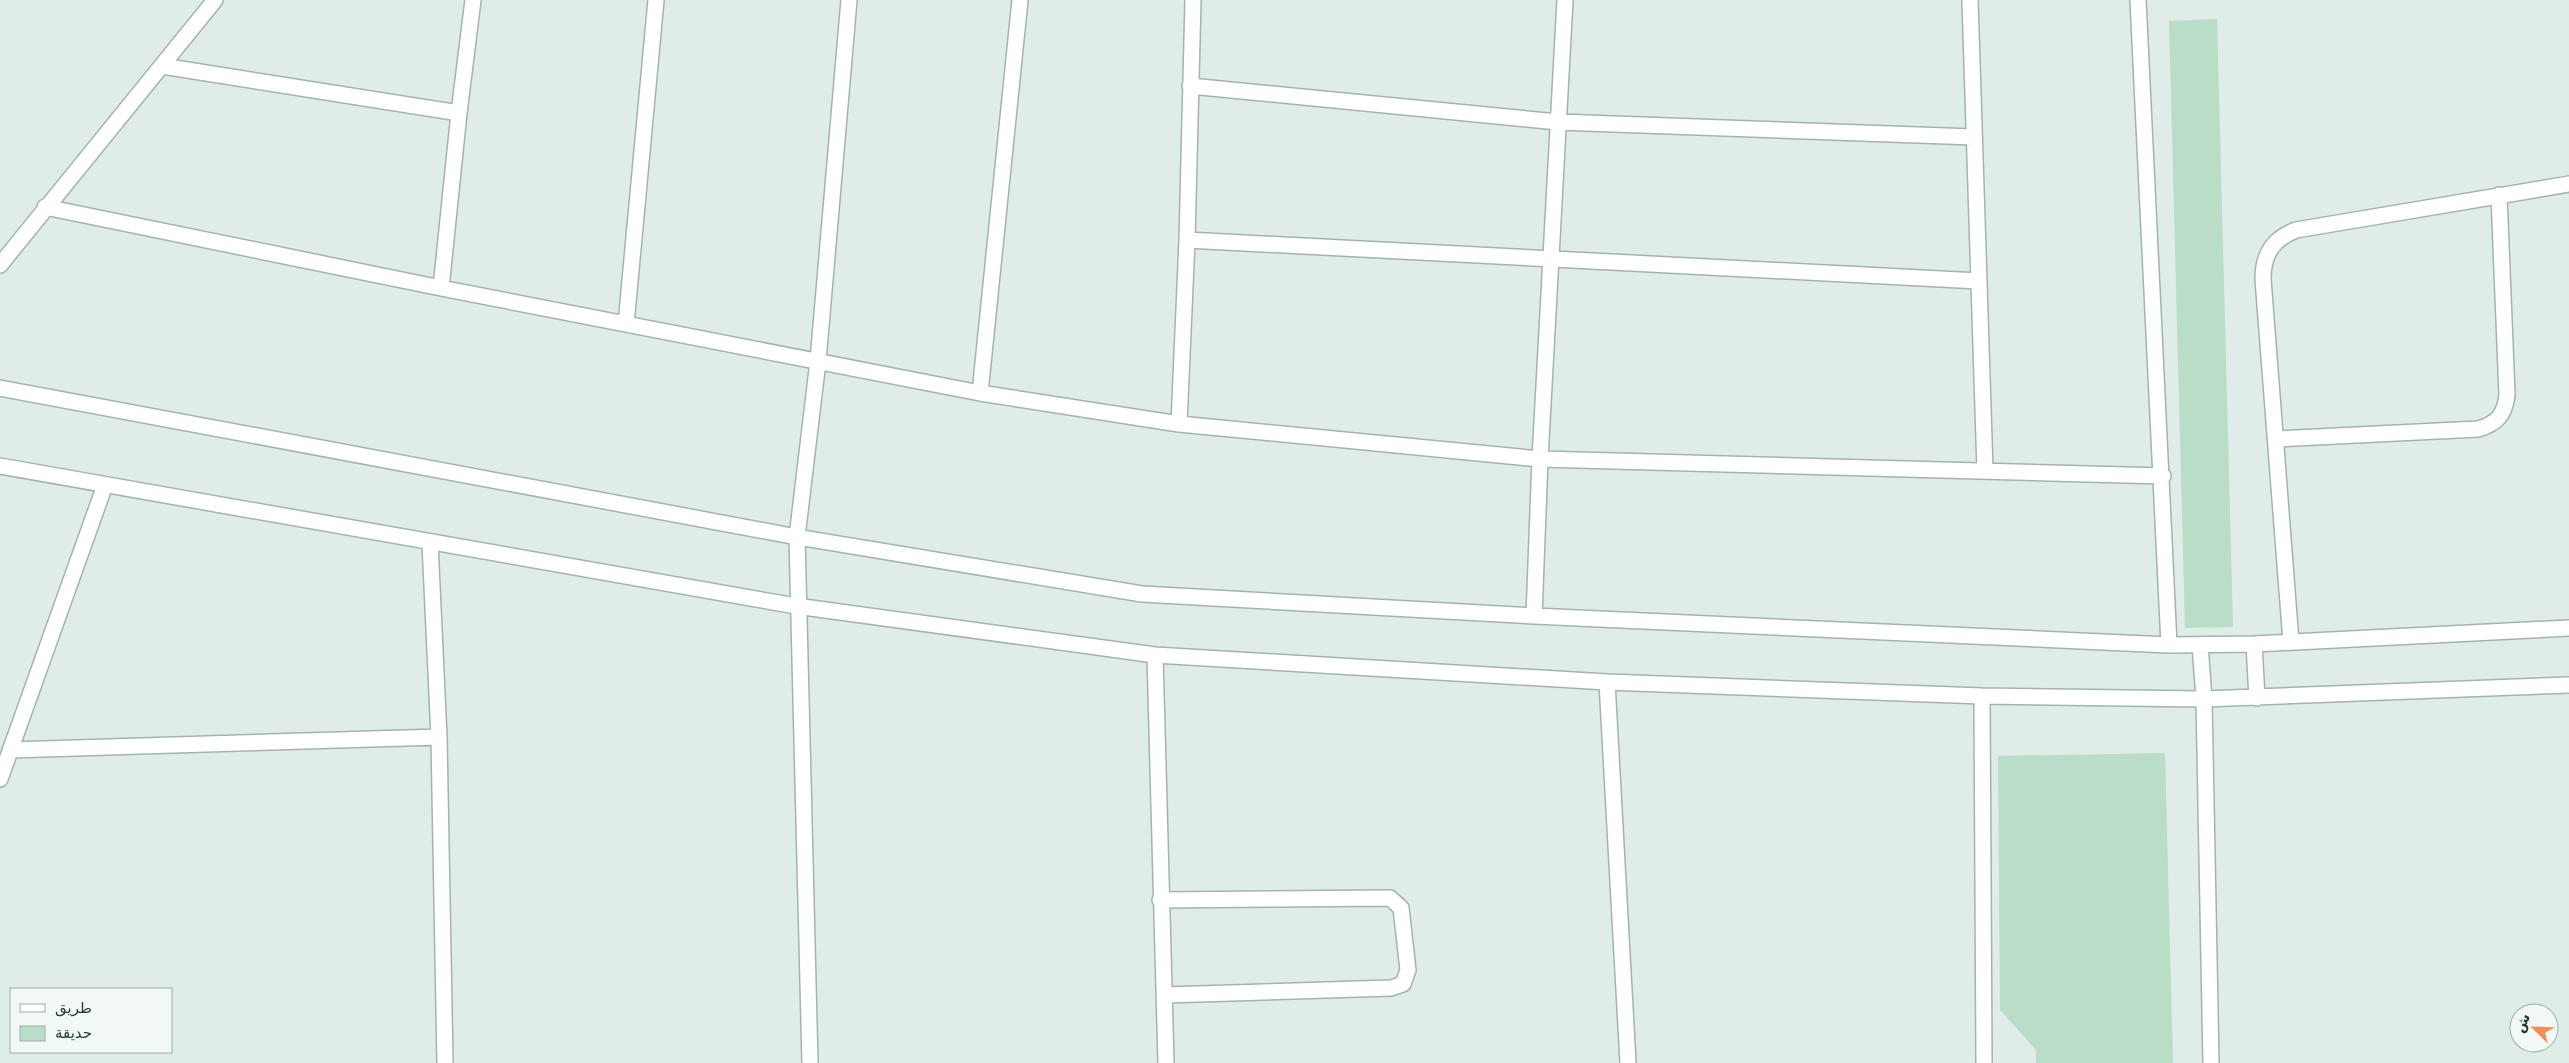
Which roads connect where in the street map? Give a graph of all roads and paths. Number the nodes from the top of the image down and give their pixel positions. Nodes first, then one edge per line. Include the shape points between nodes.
1 (215, 0) edge
2 (473, 0) edge
3 (656, 0) edge
4 (849, 0) edge
5 (1020, 0) edge
6 (1192, 0) edge
7 (1565, 0) edge
8 (1970, 0) edge
9 (2138, 0) edge
10 (162, 66) junction
11 (1190, 86) junction
12 (459, 113) junction
13 (1558, 122) junction
14 (1974, 137) junction
15 (2569, 184) edge
16 (2499, 195) junction
17 (44, 207) junction
18 (1187, 240) junction
19 (1551, 259) junction
20 (0, 264) edge
21 (1979, 281) junction
22 (441, 288) junction
23 (626, 324) junction
24 (818, 361) junction
25 (0, 388) edge
26 (980, 393) junction
27 (1179, 424) junction
28 (2276, 440) junction
29 (1540, 459) junction
30 (0, 466) edge
31 (1985, 472) junction
32 (2162, 476) junction
33 (105, 485) junction
34 (796, 537) junction
35 (430, 543) junction
36 (796, 606) junction
37 (1534, 616) junction
38 (2569, 628) edge
39 (2291, 642) junction
40 (2254, 644) junction
41 (2169, 645) junction
42 (2200, 645) junction
43 (1155, 655) junction
44 (1607, 682) junction
45 (2569, 685) edge
46 (1982, 696) junction
47 (2257, 698) junction
48 (2204, 699) junction
49 (439, 737) junction
50 (10, 750) junction
51 (0, 779) edge
52 (1160, 900) junction
53 (1165, 995) junction
54 (445, 1063) edge
55 (810, 1063) edge
56 (1166, 1063) edge
57 (1628, 1063) edge
58 (1984, 1063) edge
59 (2211, 1063) edge

1 - 10 street
2 - 12 street
3 - 23 street
4 - 24 street
5 - 26 street
6 - 11 street
7 - 13 street
8 - 14 street
9 - 32 street
10 - 12 street
10 - 17 street
11 - 13 street
11 - 18 street
12 - 22 street
13 - 14 street
13 - 19 street
14 - 21 street
15 - 16 street
16 - 28 street via 2296,230 2282,236 2272,246 2266,256 2263,279
16 - 28 street via 2507,395 2501,417 2490,426 2478,429
17 - 20 street
17 - 22 street
18 - 19 street
18 - 27 street
19 - 21 street
19 - 29 street
21 - 31 street
22 - 23 street
23 - 24 street
24 - 26 street
24 - 34 street
25 - 34 street
26 - 27 street
27 - 29 street
28 - 39 street
29 - 31 street
29 - 37 street
30 - 33 street
31 - 32 street
32 - 41 street
33 - 35 street
33 - 50 street
34 - 36 street
34 - 37 street via 1142,594
35 - 36 street
35 - 49 street
36 - 43 street
36 - 55 street
37 - 41 street
38 - 39 street
39 - 40 street
40 - 42 street
40 - 47 street
41 - 42 street
42 - 48 street
43 - 44 street
43 - 52 street
44 - 46 street
44 - 57 street
45 - 47 street
46 - 48 street
46 - 58 street
47 - 48 street
48 - 59 street
49 - 50 street
49 - 54 street
50 - 51 street
52 - 53 street
52 - 53 street via 1390,898 1401,908 1408,970 1403,984 1390,988
53 - 56 street

